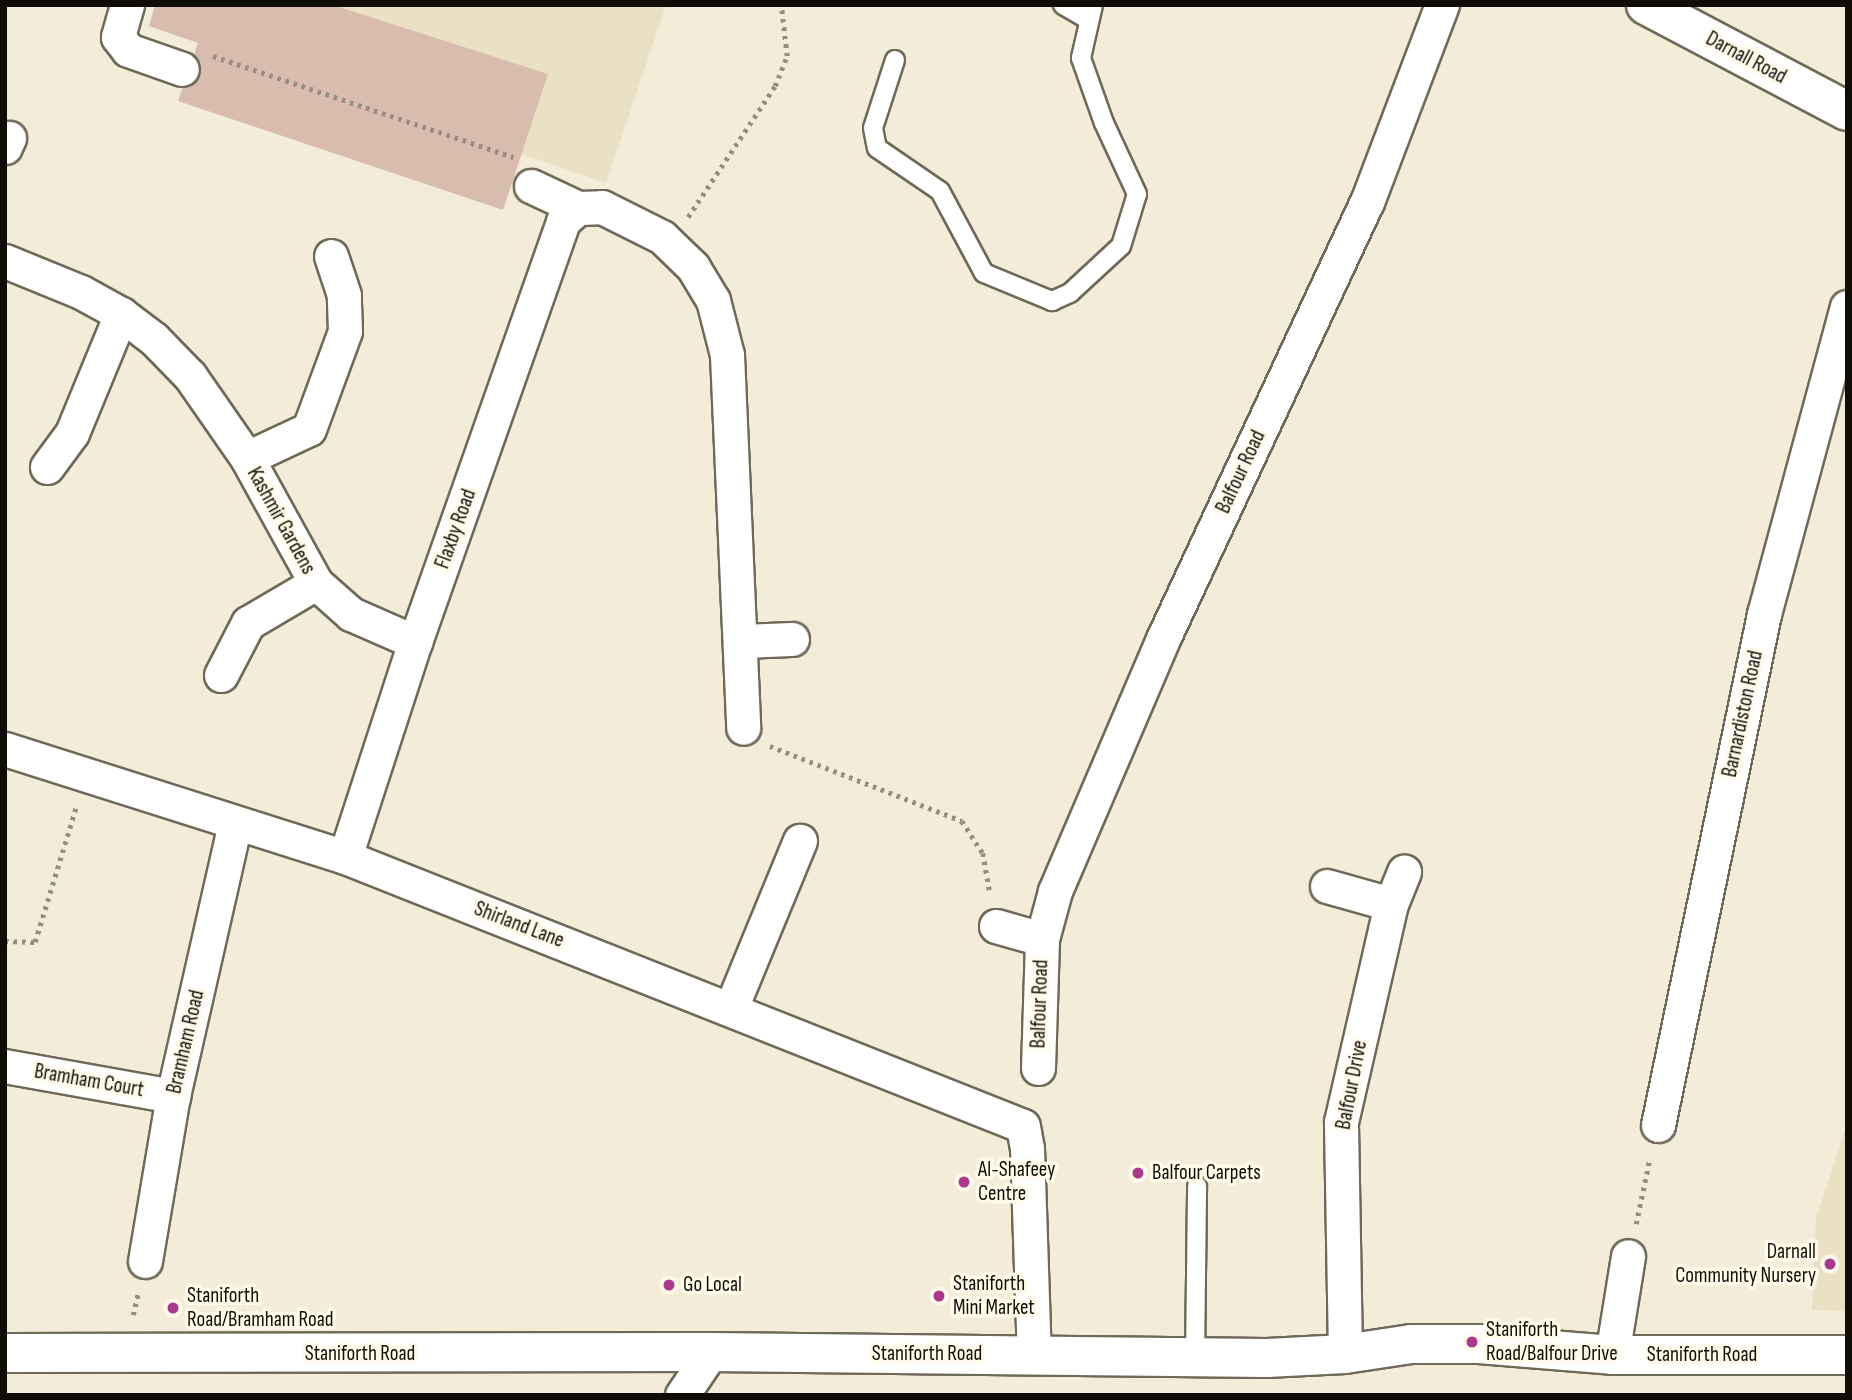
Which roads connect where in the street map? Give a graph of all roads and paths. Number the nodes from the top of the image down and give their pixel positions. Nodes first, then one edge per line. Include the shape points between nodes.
1 (127, 5) edge
2 (781, 5) edge
3 (1063, 5) edge
4 (1442, 5) edge
5 (1646, 5) edge
6 (1090, 12) edge
7 (895, 60) dead end
8 (182, 69) joint
9 (1847, 111) edge
10 (531, 186) joint
11 (578, 208) junction
12 (671, 245) junction
13 (331, 256) dead end
14 (5, 261) edge
15 (1847, 307) edge
16 (121, 314) junction
17 (247, 458) junction
18 (47, 467) dead end
19 (316, 583) junction
20 (792, 639) dead end
21 (742, 641) junction
22 (415, 642) junction
23 (221, 675) dead end
24 (743, 728) joint
25 (5, 749) edge
26 (86, 775) junction
27 (235, 824) junction
28 (800, 841) dead end
29 (345, 857) junction
30 (1405, 871) dead end
31 (1327, 886) dead end
32 (1391, 904) junction
33 (996, 926) joint
34 (1042, 939) junction
35 (5, 941) edge
36 (731, 1008) junction
37 (5, 1066) edge
38 (1038, 1068) dead end
39 (173, 1096) junction
40 (1658, 1125) joint
41 (1197, 1186) dead end
42 (1628, 1256) joint
43 (145, 1261) joint
44 (711, 1352) junction
45 (5, 1353) edge
46 (1345, 1354) junction
47 (124, 1355) junction
48 (1034, 1355) junction
49 (1612, 1355) junction
50 (1847, 1355) edge
51 (1195, 1358) junction
52 (682, 1395) edge

1 - 8 street via 118,37 128,50
2 - 12 path via 787,56 775,86
3 - 6 lane
4 - 34 street, Balfour Road via 1367,202 1162,641 1055,891
5 - 9 main road, Darnall Road
6 - 7 lane via 1081,58 1137,194 1121,246 1070,293 1052,301 984,273 940,191 877,148 873,128
8 - 10 path via 191,48 536,165
10 - 11 street
11 - 12 street via 602,207 626,216
11 - 22 street, Flaxby Road via 563,221
12 - 21 street via 693,267 713,300 727,355
13 - 17 street, Kashmir Gardens via 344,295 345,331 309,429
14 - 16 street, Kashmir Gardens
15 - 40 street, Barnardiston Road via 1764,614
16 - 17 street, Kashmir Gardens via 190,376
16 - 18 street via 72,433
17 - 19 street, Kashmir Gardens
19 - 22 street, Kashmir Gardens via 351,614
19 - 23 street, Kashmir Gardens via 248,623
20 - 21 street
21 - 24 street
22 - 29 street, Flaxby Road
24 - 33 path via 758,741 962,821 984,853
25 - 26 street, Shirland Lane
26 - 27 street, Shirland Lane
26 - 35 path via 35,942
27 - 29 street, Shirland Lane
27 - 39 street, Bramham Road
28 - 36 street
29 - 36 street, Shirland Lane
30 - 32 street, Balfour Drive
31 - 32 street
32 - 46 street, Balfour Drive via 1341,1122
33 - 34 street, Balfour Road
34 - 38 street, Balfour Road
36 - 48 street, Shirland Lane via 1023,1126
37 - 39 street, Bramham Court
39 - 43 street, Bramham Road
40 - 42 path
41 - 51 lane
42 - 49 street
43 - 47 path
44 - 47 main road, Staniforth Road
44 - 48 main road, Staniforth Road
44 - 52 street
45 - 47 main road, Staniforth Road
46 - 49 main road, Staniforth Road via 1438,1344
46 - 51 main road, Staniforth Road
48 - 51 main road, Staniforth Road
49 - 50 main road, Staniforth Road

